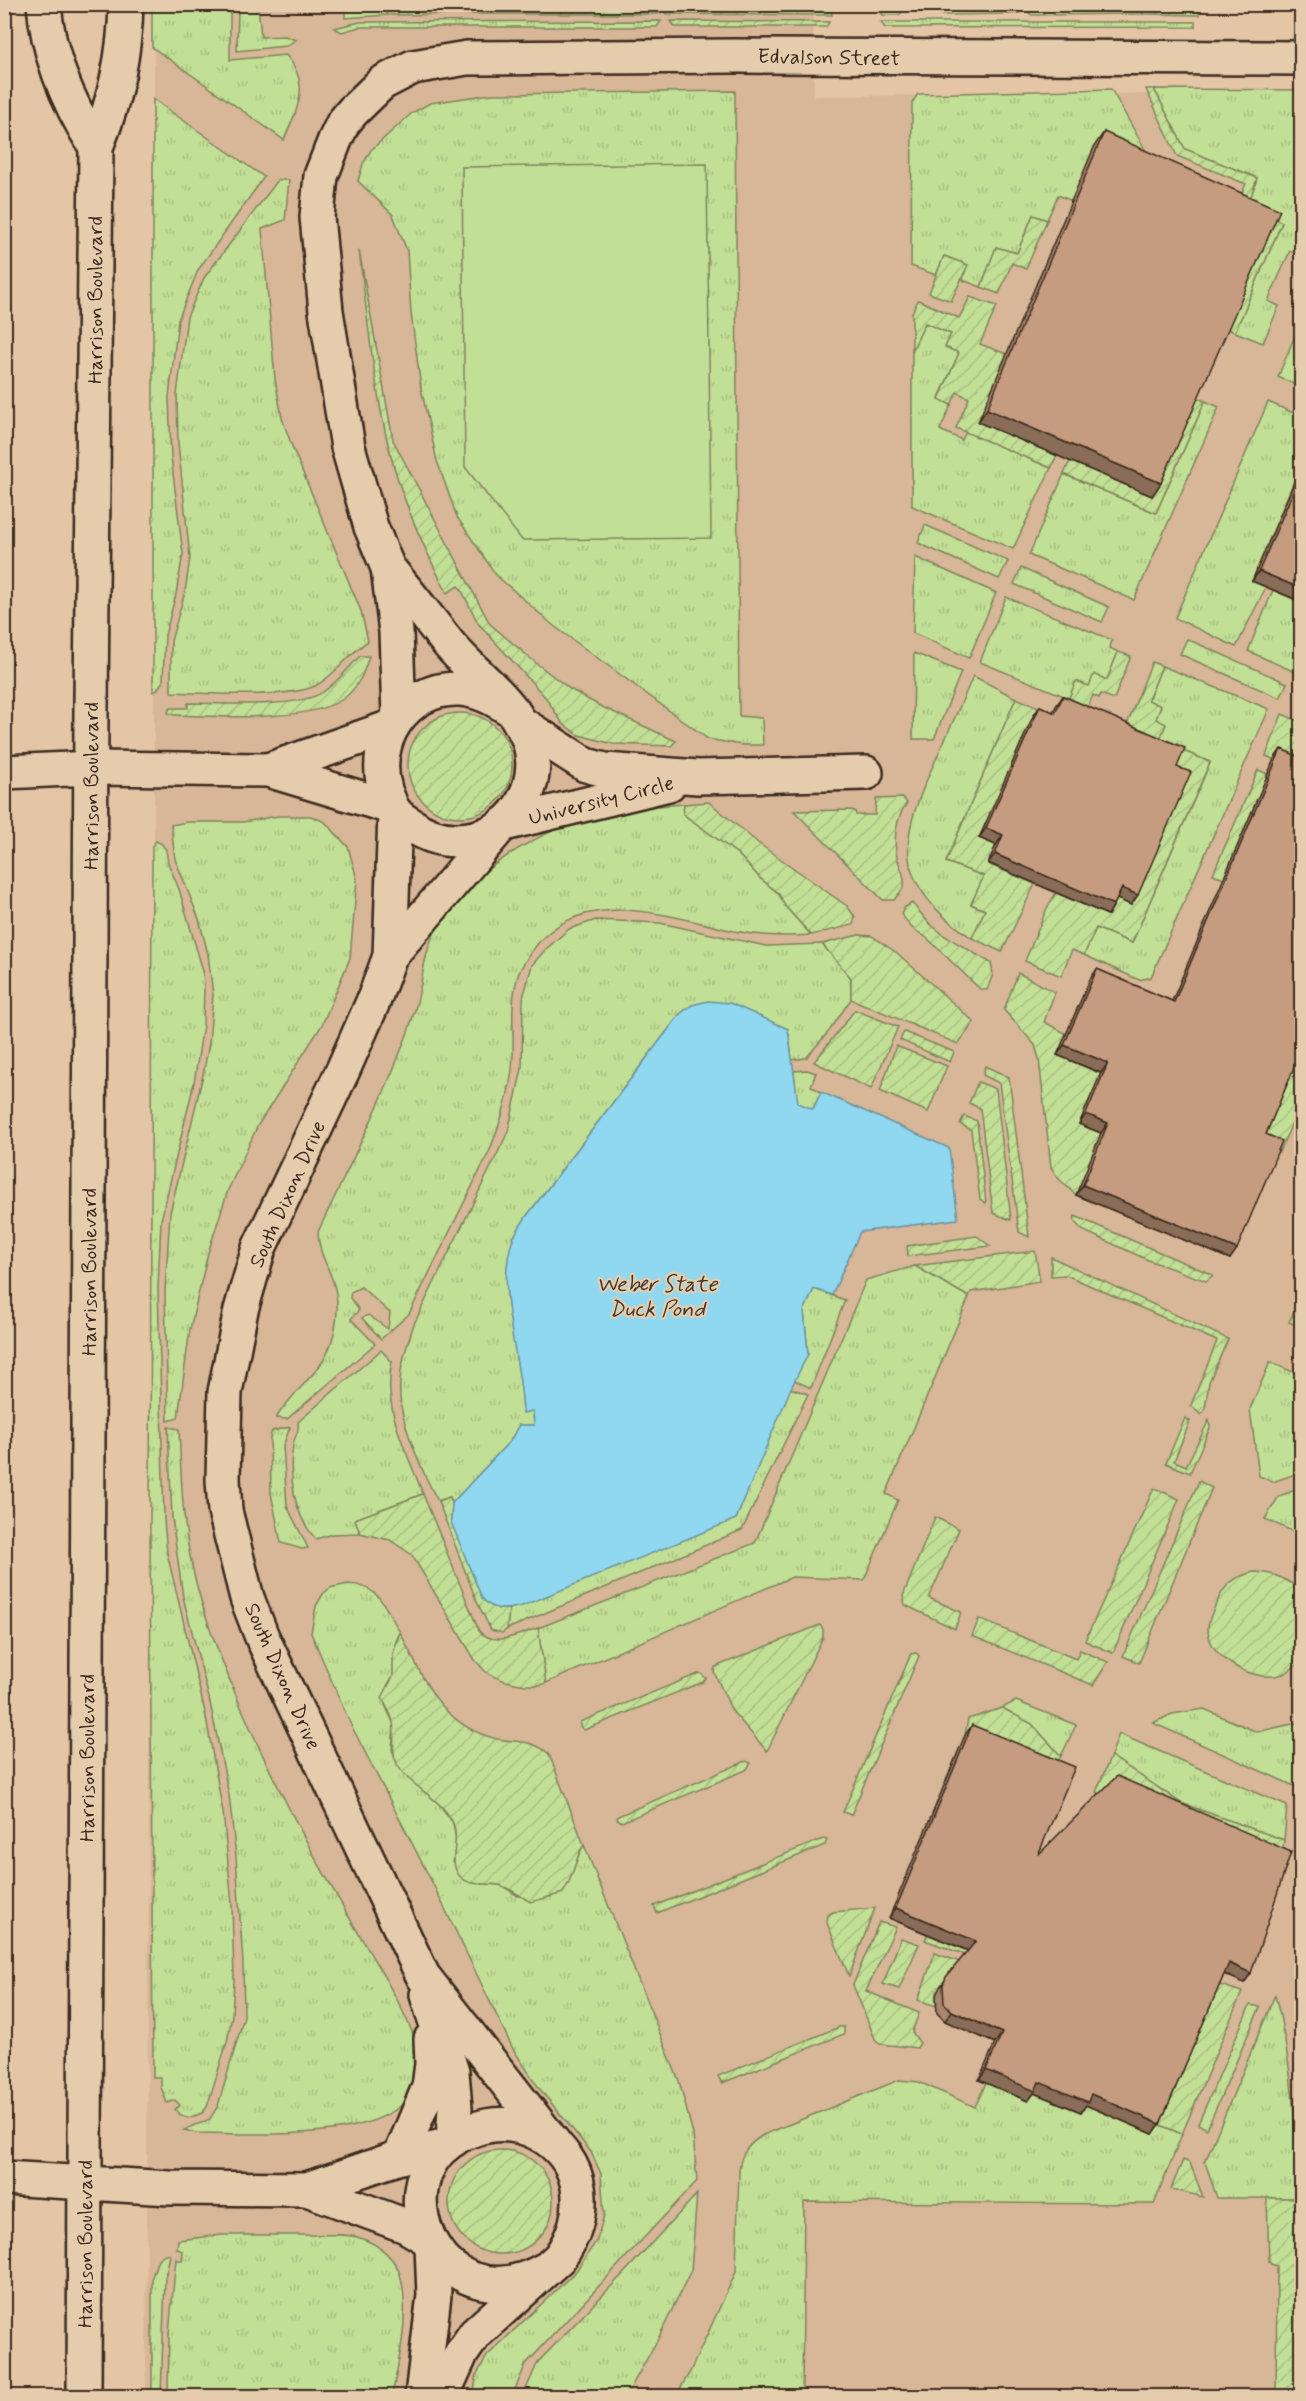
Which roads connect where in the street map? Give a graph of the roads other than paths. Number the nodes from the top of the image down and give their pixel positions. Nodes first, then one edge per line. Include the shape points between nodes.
1 (44, 4) edge
2 (126, 4) edge
3 (1302, 58) edge
4 (96, 147) junction
5 (388, 568) junction
6 (517, 717) junction
7 (395, 722) junction
8 (92, 768) junction
9 (268, 770) junction
10 (4, 772) edge
11 (866, 773) dead end
12 (698, 777) junction
13 (393, 810) junction
14 (502, 825) junction
15 (390, 956) junction
16 (426, 1989) junction
17 (449, 2142) junction
18 (557, 2147) junction
19 (400, 2157) junction
20 (4, 2178) edge
21 (86, 2183) junction
22 (307, 2189) junction
23 (430, 2242) junction
24 (546, 2269) junction
25 (84, 2397) edge
26 (422, 2397) edge
27 (442, 2397) edge

1 - 4 street via 54,62 79,120
2 - 4 street, Harrison Boulevard via 121,64
3 - 5 street, Edvalson Street via 467,58 413,67 382,83 343,123 327,158 317,217 326,311 348,447 368,519
4 - 8 street, Harrison Boulevard
5 - 6 street via 448,643
5 - 7 street via 396,632
6 - 7 street via 485,695 458,689 422,698
6 - 12 street, University Circle via 586,765
6 - 14 street via 531,747 532,774 525,799
7 - 9 street
7 - 13 street via 382,751 381,766
8 - 9 street
8 - 10 street
8 - 21 street, Harrison Boulevard
9 - 13 street
11 - 12 street, University Circle
12 - 14 street, University Circle
13 - 14 street via 426,834 450,840 476,838
13 - 15 street, South Dixon Drive
14 - 15 street, South Dixon Drive
15 - 16 street, South Dixon Drive via 374,1002 252,1271 225,1392 223,1479 233,1549 262,1637
16 - 17 street, South Dixon Drive via 452,2072 455,2108
16 - 18 street, South Dixon Drive
16 - 19 street via 432,2064 429,2087
17 - 18 street via 467,2131 498,2124 530,2130
17 - 19 street
17 - 23 street via 429,2168 420,2196 420,2211
18 - 24 street via 576,2176 580,2211 570,2244
19 - 22 street
20 - 21 street
21 - 22 street
21 - 25 street, Harrison Boulevard
22 - 23 street via 406,2226
23 - 24 street via 441,2258 464,2275 491,2283 520,2281
23 - 26 street via 434,2295
24 - 27 street via 475,2334 461,2354

